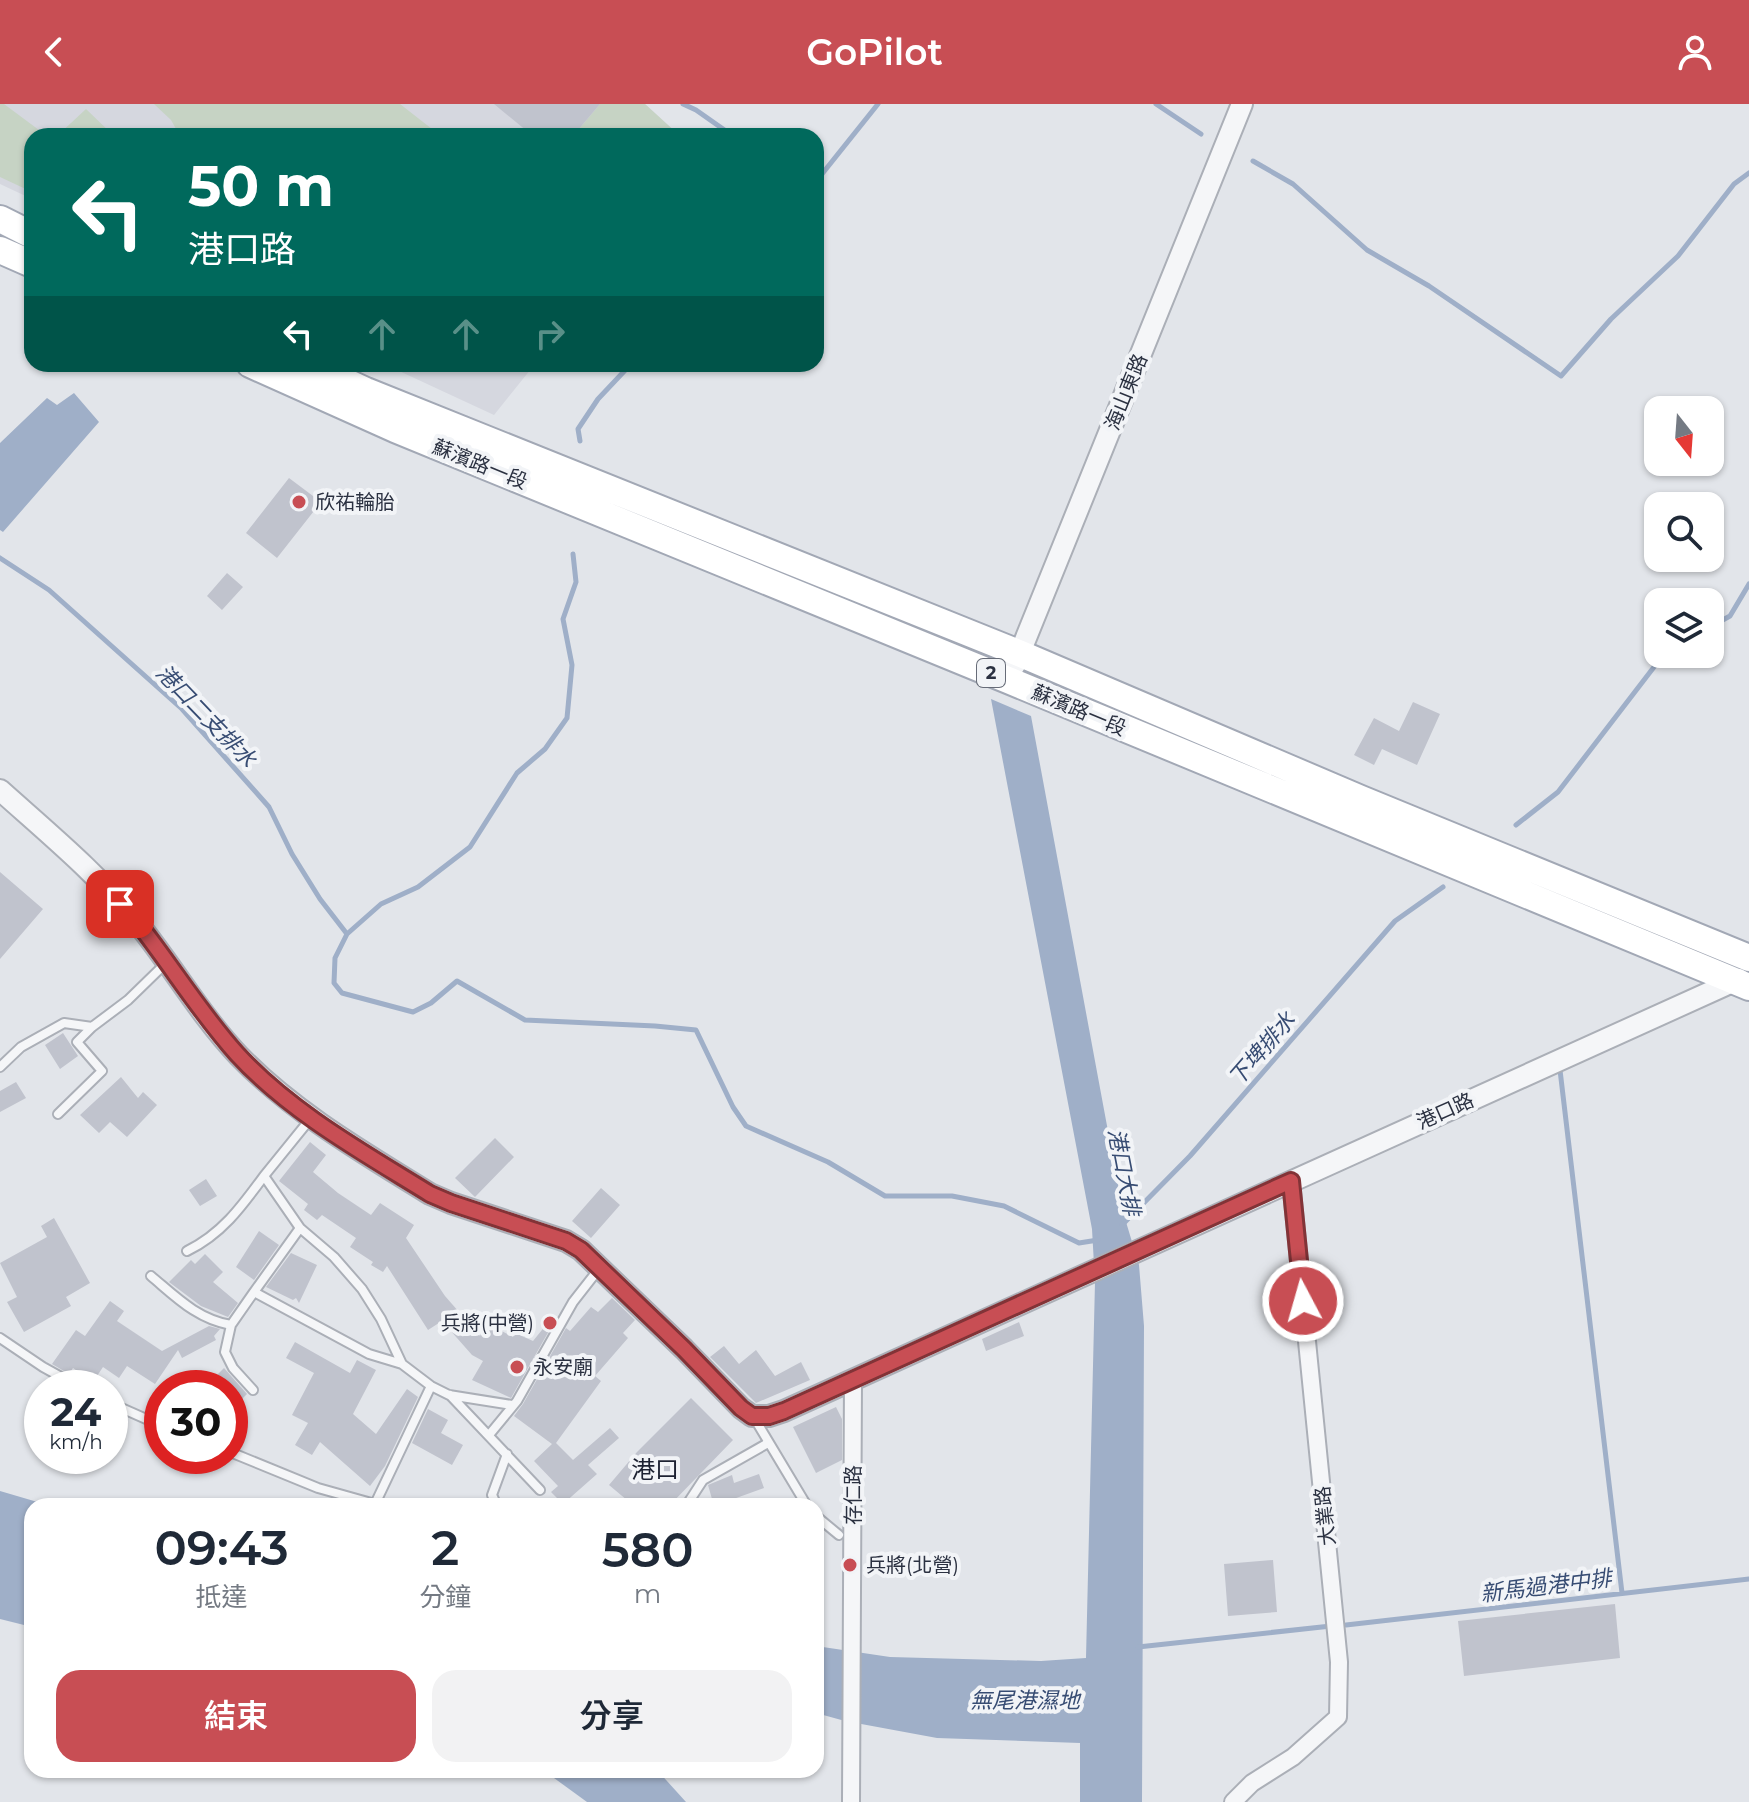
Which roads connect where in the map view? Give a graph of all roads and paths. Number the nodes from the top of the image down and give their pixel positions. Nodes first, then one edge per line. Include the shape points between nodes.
1 (1242, 104) edge
2 (0, 219) edge
3 (24, 231) edge
4 (0, 250) edge
5 (24, 260) edge
6 (268, 372) edge
7 (325, 372) edge
8 (1021, 654) junction
9 (1008, 680) junction
10 (0, 790) edge
11 (1356, 811) junction
12 (1749, 958) edge
13 (168, 962) junction
14 (1743, 982) edge
15 (64, 1023) junction
16 (92, 1027) junction
17 (77, 1042) junction
18 (0, 1067) edge
19 (58, 1114) dead end
20 (311, 1117) junction
21 (264, 1176) junction
22 (1291, 1181) junction
23 (300, 1228) junction
24 (187, 1251) dead end
25 (600, 1267) junction
26 (151, 1276) dead end
27 (254, 1292) junction
28 (231, 1325) junction
29 (0, 1338) edge
30 (402, 1364) junction
31 (48, 1370) edge
32 (853, 1380) junction
33 (431, 1386) junction
34 (253, 1390) dead end
35 (449, 1395) junction
36 (512, 1405) junction
37 (752, 1416) junction
38 (489, 1435) junction
39 (768, 1443) junction
40 (507, 1454) junction
41 (248, 1459) edge
42 (540, 1490) dead end
43 (354, 1498) edge
44 (378, 1498) edge
45 (493, 1498) edge
46 (691, 1498) edge
47 (802, 1498) edge
48 (824, 1522) edge
49 (846, 1538) junction
50 (851, 1802) edge
51 (1233, 1802) edge

1 - 8 street, 海山東路
2 - 3 main road
4 - 5 main road
6 - 9 main road, 蘇濱路一段 / 2
7 - 8 main road, 蘇濱路一段 / 2
8 - 9 street, 海山東路
8 - 11 main road, 蘇濱路一段 / 2
9 - 11 main road, 蘇濱路一段 / 2
10 - 13 street via 87,869
11 - 12 main road, 蘇濱路一段 / 2
11 - 14 main road, 蘇濱路一段 / 2
13 - 16 lane
13 - 20 street via 237,1054
14 - 22 street, 港口路
15 - 16 lane
15 - 17 lane
15 - 18 lane via 21,1047
16 - 17 lane
17 - 19 lane via 102,1071
20 - 21 lane
20 - 25 street via 430,1194 566,1241
21 - 23 lane
21 - 24 lane via 233,1219
22 - 32 street, 港口路
22 - 51 street, 大業路 via 1339,1662 1338,1717
23 - 27 lane
23 - 30 lane via 362,1289
25 - 36 lane
25 - 37 street
26 - 28 lane via 199,1316
27 - 28 lane
27 - 30 lane via 369,1354
28 - 34 lane via 225,1352
29 - 31 lane
30 - 33 lane
32 - 37 street via 784,1411
32 - 49 street, 存仁路
33 - 35 lane
33 - 44 lane
35 - 36 lane
35 - 38 lane
36 - 38 lane
37 - 39 lane
38 - 40 lane
39 - 46 lane via 703,1480
39 - 47 lane
40 - 42 lane
40 - 45 lane
41 - 43 lane
48 - 49 lane
49 - 50 street, 存仁路

